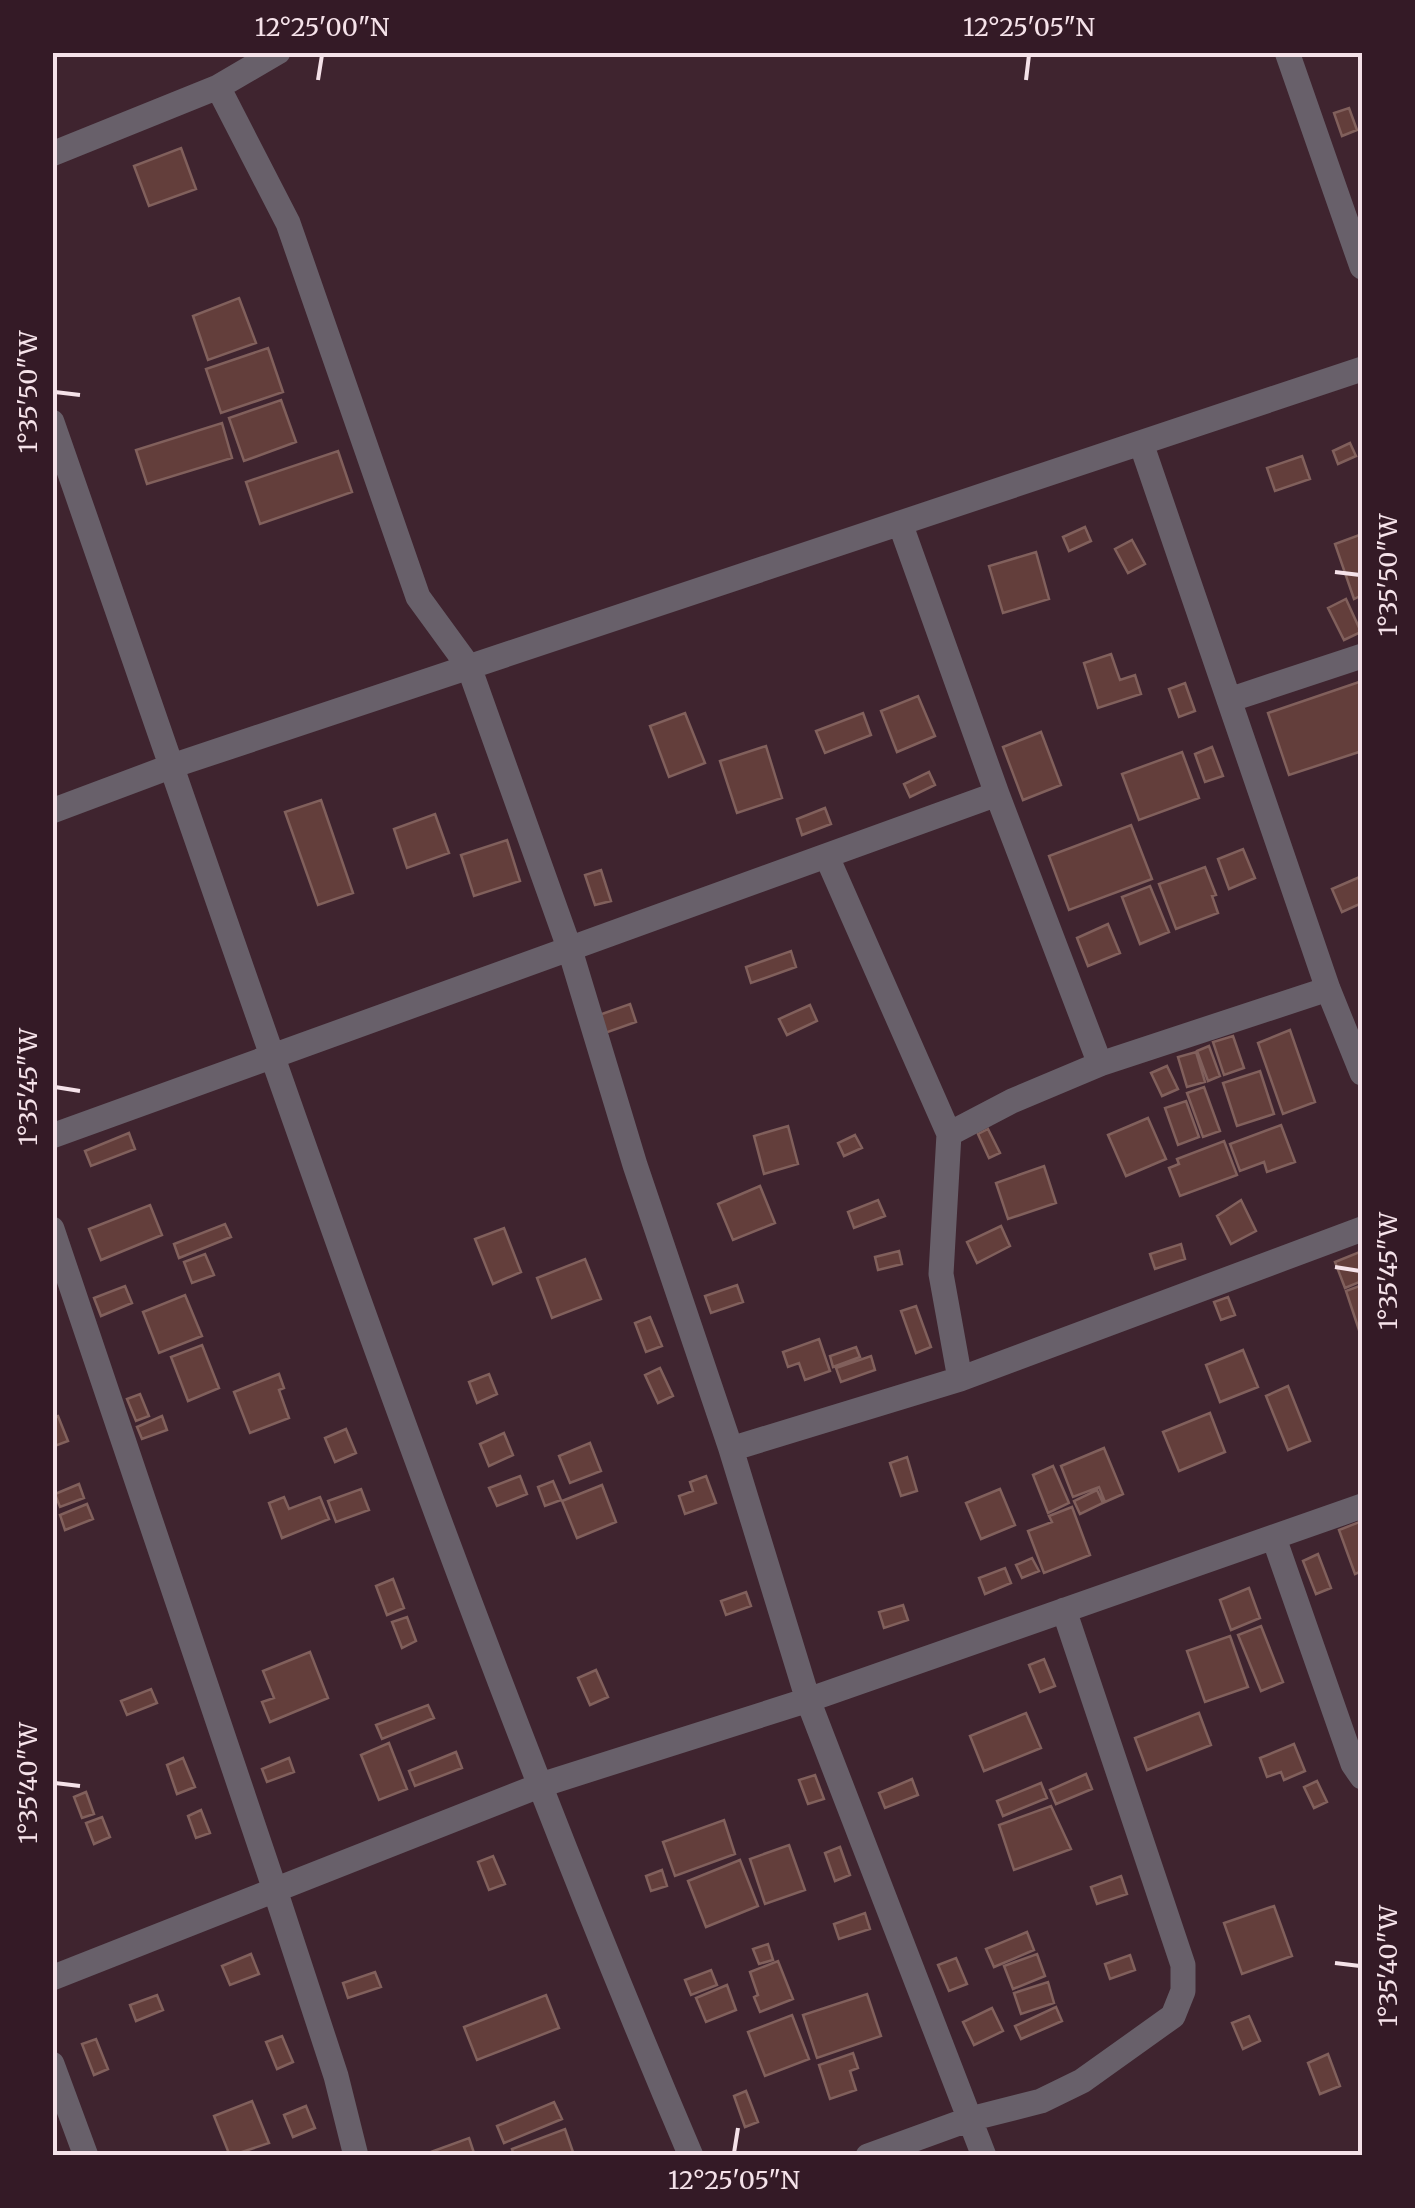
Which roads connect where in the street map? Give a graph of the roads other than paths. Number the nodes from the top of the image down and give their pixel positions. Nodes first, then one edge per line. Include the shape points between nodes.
1 (278, 52) edge
2 (1287, 52) edge
3 (218, 88) junction
4 (52, 154) edge
5 (1362, 267) edge
6 (1362, 369) edge
7 (52, 422) edge
8 (1141, 443) junction
9 (900, 523) junction
10 (1362, 656) edge
11 (469, 667) junction
12 (1229, 700) junction
13 (172, 766) junction
14 (997, 794) junction
15 (52, 812) edge
16 (827, 857) junction
17 (570, 950) junction
18 (1328, 988) junction
19 (272, 1056) junction
20 (1100, 1064) junction
21 (1362, 1073) edge
22 (949, 1134) junction
23 (52, 1136) edge
24 (52, 1229) edge
25 (1362, 1229) edge
26 (960, 1379) junction
27 (731, 1449) junction
28 (1362, 1506) edge
29 (1274, 1538) junction
30 (1064, 1610) junction
31 (808, 1700) junction
32 (1362, 1777) edge
33 (541, 1785) junction
34 (276, 1890) junction
35 (52, 1978) edge
36 (52, 2064) edge
37 (970, 2119) junction
38 (86, 2156) edge
39 (356, 2156) edge
40 (691, 2156) edge
41 (868, 2156) edge
42 (984, 2156) edge

1 - 3 street
2 - 5 street
3 - 4 street
3 - 11 street via 288,223 418,597
6 - 8 street
7 - 13 street
8 - 9 street
8 - 12 street
9 - 11 street
9 - 14 street
10 - 12 street
11 - 13 street
11 - 17 street
12 - 18 street
13 - 15 street
13 - 19 street
14 - 16 street
14 - 20 street
16 - 17 street
16 - 22 street
17 - 19 street
17 - 27 street
18 - 20 street
18 - 21 street
19 - 23 street
19 - 33 street
20 - 22 street
22 - 26 street via 941,1274
24 - 34 street
25 - 26 street
26 - 27 street
27 - 31 street
28 - 29 street
29 - 30 street
29 - 32 street
30 - 31 street
30 - 37 street via 1183,1964 1183,1991 1173,2016 1082,2081 1040,2101
31 - 33 street
31 - 37 street
33 - 34 street
33 - 40 street
34 - 35 street
34 - 39 street
36 - 38 street
37 - 41 street
37 - 42 street

